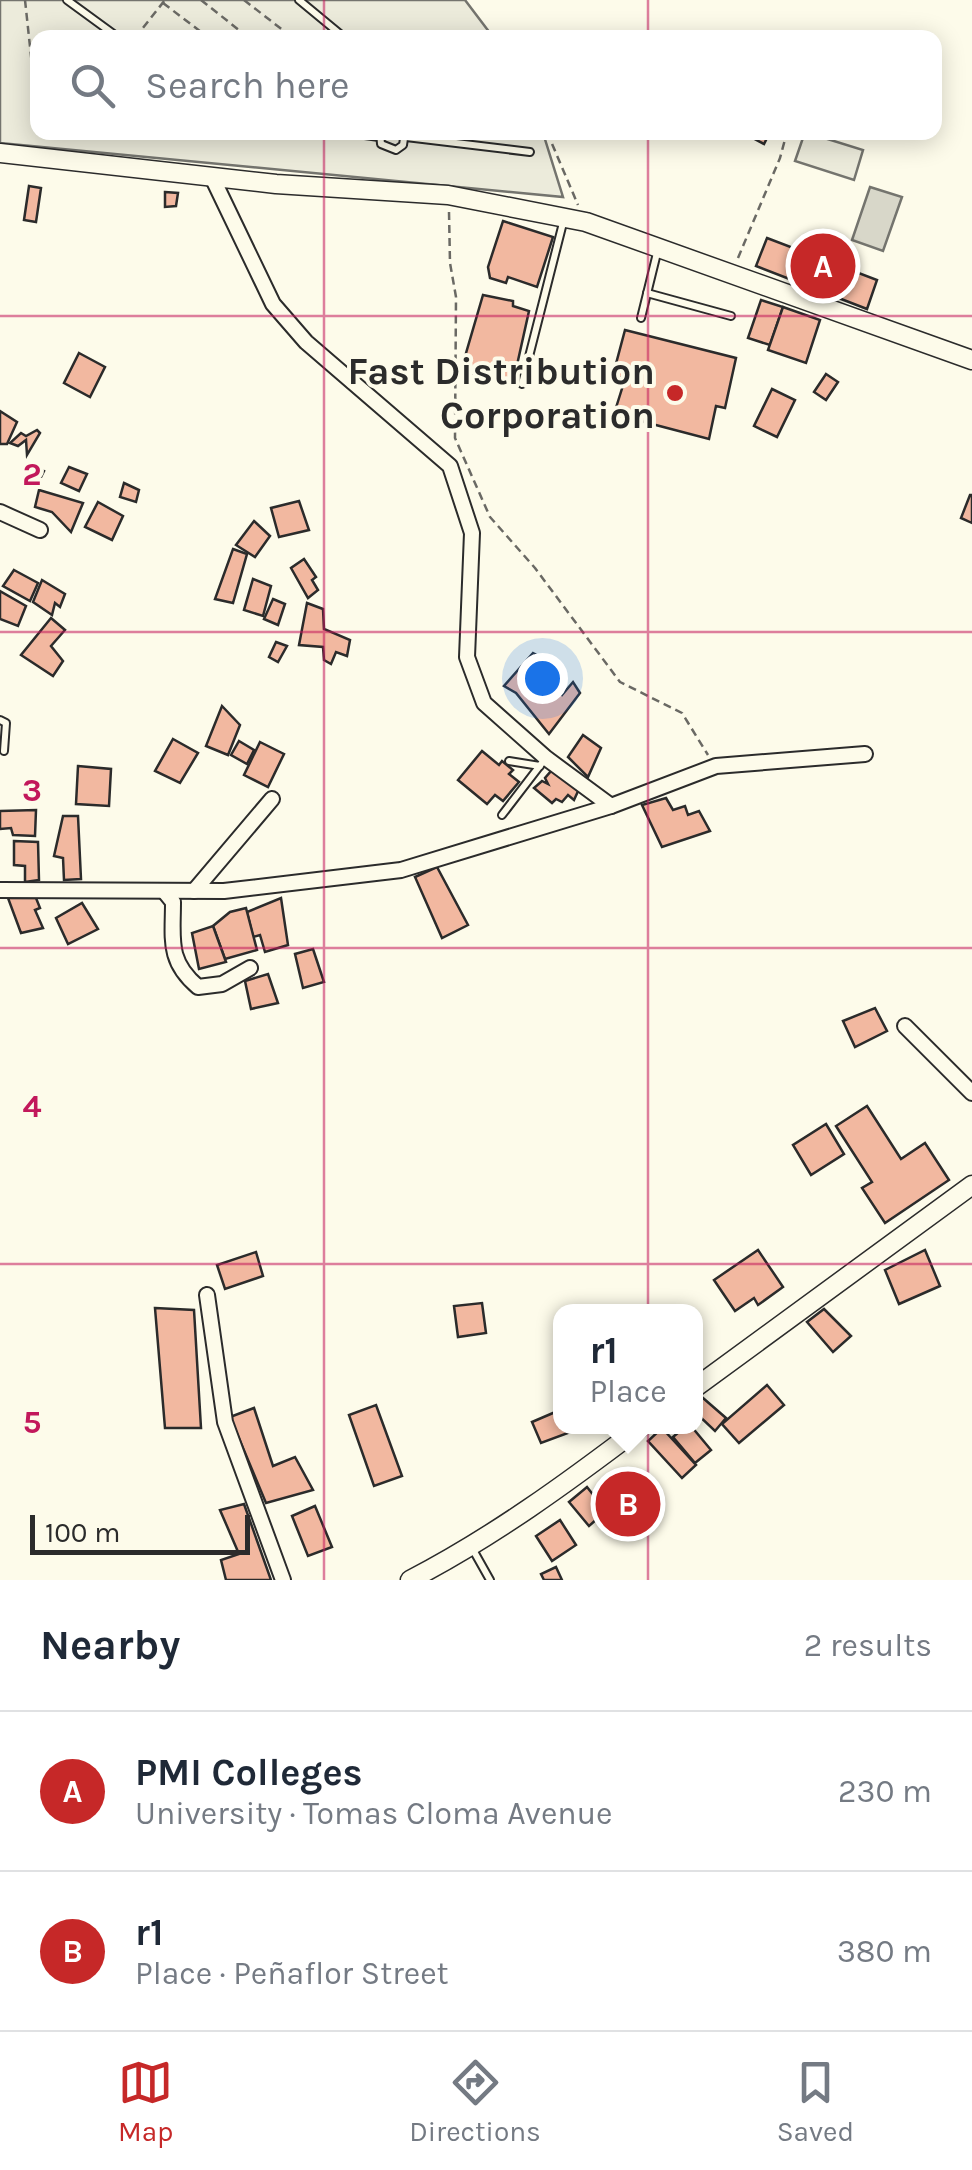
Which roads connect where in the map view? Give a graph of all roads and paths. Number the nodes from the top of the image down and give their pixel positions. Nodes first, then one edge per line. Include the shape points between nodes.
1 (25, 0) edge
2 (67, 0) edge
3 (201, 0) edge
4 (244, 0) edge
5 (299, 0) edge
6 (164, 1) edge
7 (108, 30) edge
8 (140, 30) edge
9 (200, 30) edge
10 (239, 30) edge
11 (283, 30) edge
12 (335, 30) edge
13 (30, 46) edge
14 (381, 140) edge
15 (402, 140) edge
16 (442, 140) edge
17 (550, 140) edge
18 (785, 140) edge
19 (530, 152) dead end
20 (0, 154) edge
21 (212, 177) junction
22 (448, 195) junction
23 (564, 218) junction
24 (586, 222) junction
25 (658, 248) junction
26 (732, 273) junction
27 (647, 293) junction
28 (731, 316) dead end
29 (641, 318) dead end
30 (972, 360) edge
31 (522, 384) dead end
32 (0, 512) edge
33 (40, 530) dead end
34 (0, 720) edge
35 (4, 751) dead end
36 (865, 754) dead end
37 (509, 760) dead end
38 (543, 762) junction
39 (716, 766) junction
40 (272, 798) dead end
41 (610, 806) junction
42 (502, 814) dead end
43 (0, 890) edge
44 (164, 891) junction
45 (194, 891) junction
46 (250, 968) dead end
47 (904, 1026) dead end
48 (972, 1093) edge
49 (972, 1185) edge
50 (207, 1295) dead end
51 (703, 1382) edge
52 (632, 1434) edge
53 (472, 1548) junction
54 (283, 1580) edge
55 (410, 1580) edge
56 (490, 1580) edge

1 - 13 path
2 - 7 lane
3 - 10 path
4 - 11 path
5 - 12 lane
6 - 8 path
6 - 9 path
14 - 15 lane via 396,150
16 - 19 lane
17 - 24 path
18 - 26 path
20 - 21 main road
21 - 22 main road
21 - 38 street via 273,304 306,342 450,466 472,533 466,658 484,703
22 - 23 main road
22 - 39 path via 456,438 490,517 620,682 682,713
23 - 24 main road
23 - 31 lane
24 - 25 main road
25 - 26 main road
25 - 27 lane
26 - 30 main road
27 - 28 lane
27 - 29 lane
32 - 33 street
34 - 35 lane via 6,722
36 - 39 street
37 - 38 lane
38 - 41 street
38 - 42 lane
39 - 41 street
40 - 45 street
41 - 45 street via 401,870
43 - 44 street
44 - 45 street
44 - 46 street via 173,902 173,955 183,975 198,988
47 - 48 street
49 - 51 main road
50 - 54 street via 224,1422
52 - 53 main road
53 - 55 main road
53 - 56 lane

